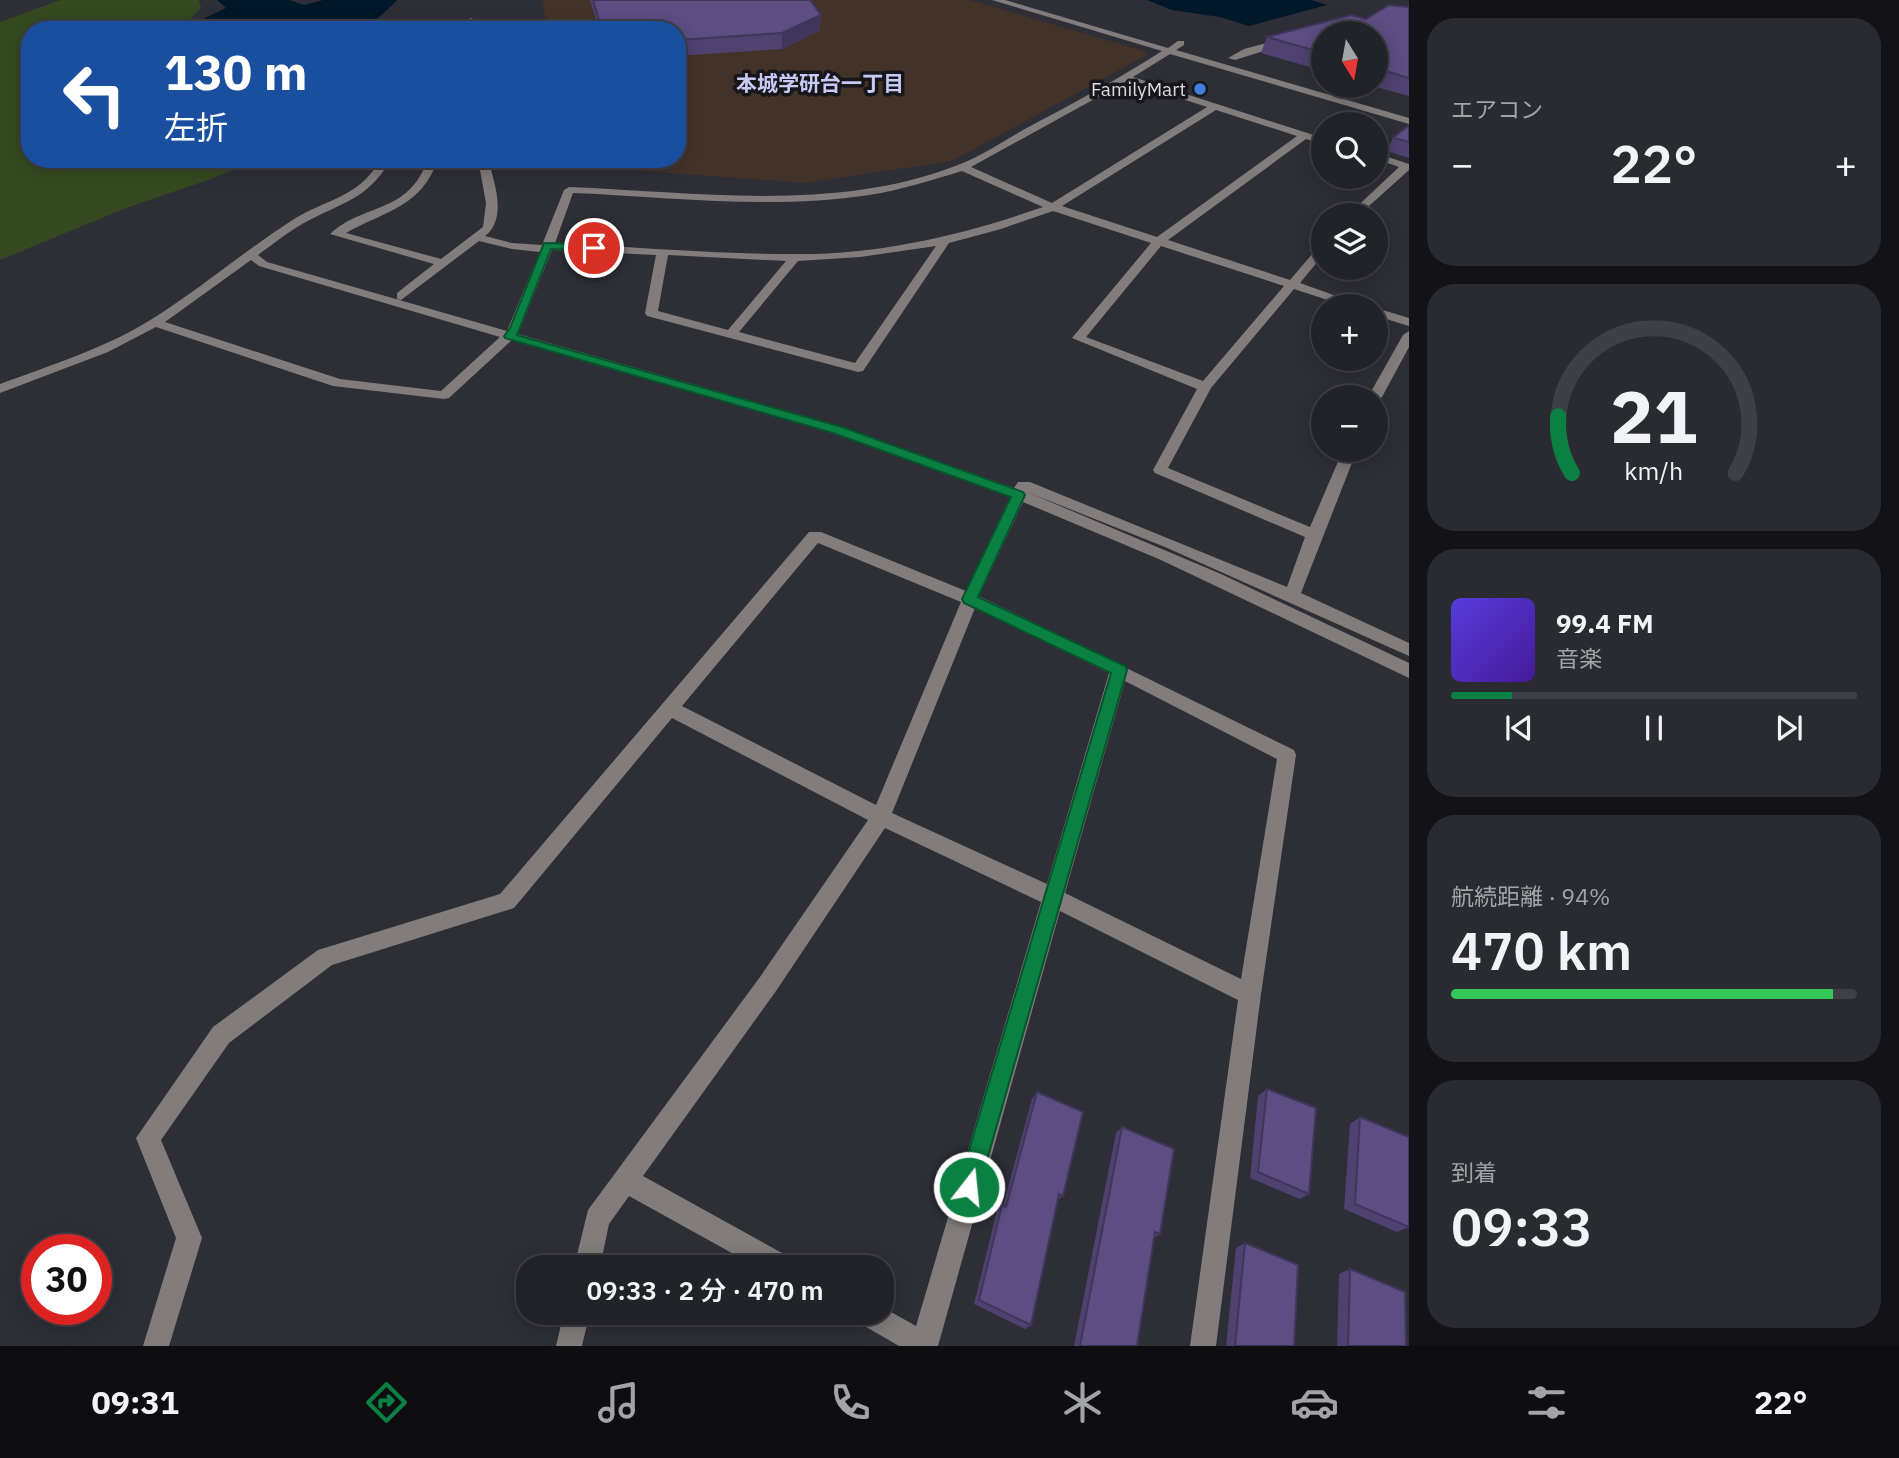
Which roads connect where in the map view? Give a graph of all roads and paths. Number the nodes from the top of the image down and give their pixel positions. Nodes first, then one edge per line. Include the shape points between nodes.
1 (996, 0) edge
2 (1029, 0) edge
3 (1300, 37) edge
4 (1181, 43) junction
5 (1194, 47) dead end
6 (1168, 50) junction
7 (1219, 54) dead end
8 (1232, 58) junction
9 (1245, 61) dead end
10 (1126, 78) junction
11 (1213, 107) junction
12 (1409, 121) edge
13 (1305, 135) junction
14 (1311, 137) edge
15 (1388, 160) edge
16 (1407, 166) edge
17 (963, 167) junction
18 (380, 168) edge
19 (431, 168) edge
20 (485, 168) edge
21 (1366, 203) edge
22 (1053, 207) junction
23 (477, 237) junction
24 (945, 241) junction
25 (1158, 242) junction
26 (546, 248) junction
27 (663, 251) junction
28 (251, 255) junction
29 (795, 258) junction
30 (1311, 262) edge
31 (442, 264) junction
32 (1291, 286) junction
33 (1318, 294) edge
34 (401, 296) junction
35 (1388, 316) edge
36 (1409, 322) edge
37 (155, 323) junction
38 (513, 332) junction
39 (731, 334) junction
40 (1409, 335) edge
41 (1382, 385) edge
42 (1205, 387) junction
43 (0, 389) edge
44 (1345, 462) edge
45 (1021, 490) junction
46 (1314, 535) junction
47 (1292, 595) junction
48 (970, 599) junction
49 (1409, 650) edge
50 (1119, 670) junction
51 (1409, 671) edge
52 (671, 709) junction
53 (881, 817) junction
54 (1053, 897) junction
55 (1250, 994) junction
56 (625, 1180) junction
57 (590, 1255) edge
58 (760, 1255) edge
59 (574, 1325) edge
60 (887, 1325) edge
61 (156, 1346) edge
62 (569, 1346) edge
63 (923, 1346) edge
64 (1203, 1346) edge

1 - 6 street
2 - 4 street
3 - 8 street
4 - 5 street
4 - 6 street
6 - 10 street
6 - 12 street
7 - 8 street
8 - 9 street
10 - 11 street
10 - 17 street
11 - 13 street
11 - 22 street
13 - 14 street
13 - 25 street
15 - 16 street
16 - 21 street
17 - 22 street
17 - 26 street via 915,182 828,197 569,190
18 - 28 street via 365,191 320,209
19 - 31 street via 406,201 336,234
20 - 23 street via 491,219
22 - 24 street
22 - 25 street
23 - 26 street
23 - 31 street
24 - 29 street
24 - 39 street via 858,368
25 - 32 street
25 - 42 street via 1078,338
26 - 27 street
26 - 38 street
27 - 29 street
27 - 39 street via 651,313
28 - 34 street
28 - 37 street
28 - 38 street via 263,264
29 - 39 street
30 - 32 street
31 - 34 street
32 - 33 street
32 - 42 street
34 - 38 street
35 - 36 street
37 - 38 street via 338,383 444,395
37 - 43 street via 103,349
38 - 45 street
40 - 41 street
42 - 46 street via 1160,470
44 - 46 street
45 - 47 street via 1108,516
45 - 48 street
45 - 51 street
46 - 47 street
47 - 49 street
48 - 50 street
48 - 52 street via 814,536
48 - 53 street
50 - 54 street
50 - 55 street via 1287,755
52 - 53 street
52 - 61 street via 507,901 326,957 221,1035 148,1138 189,1238
53 - 54 street
53 - 56 street via 768,984
54 - 55 street
54 - 63 street
55 - 64 street
56 - 57 street via 597,1219
56 - 58 street
59 - 62 street
60 - 63 street

